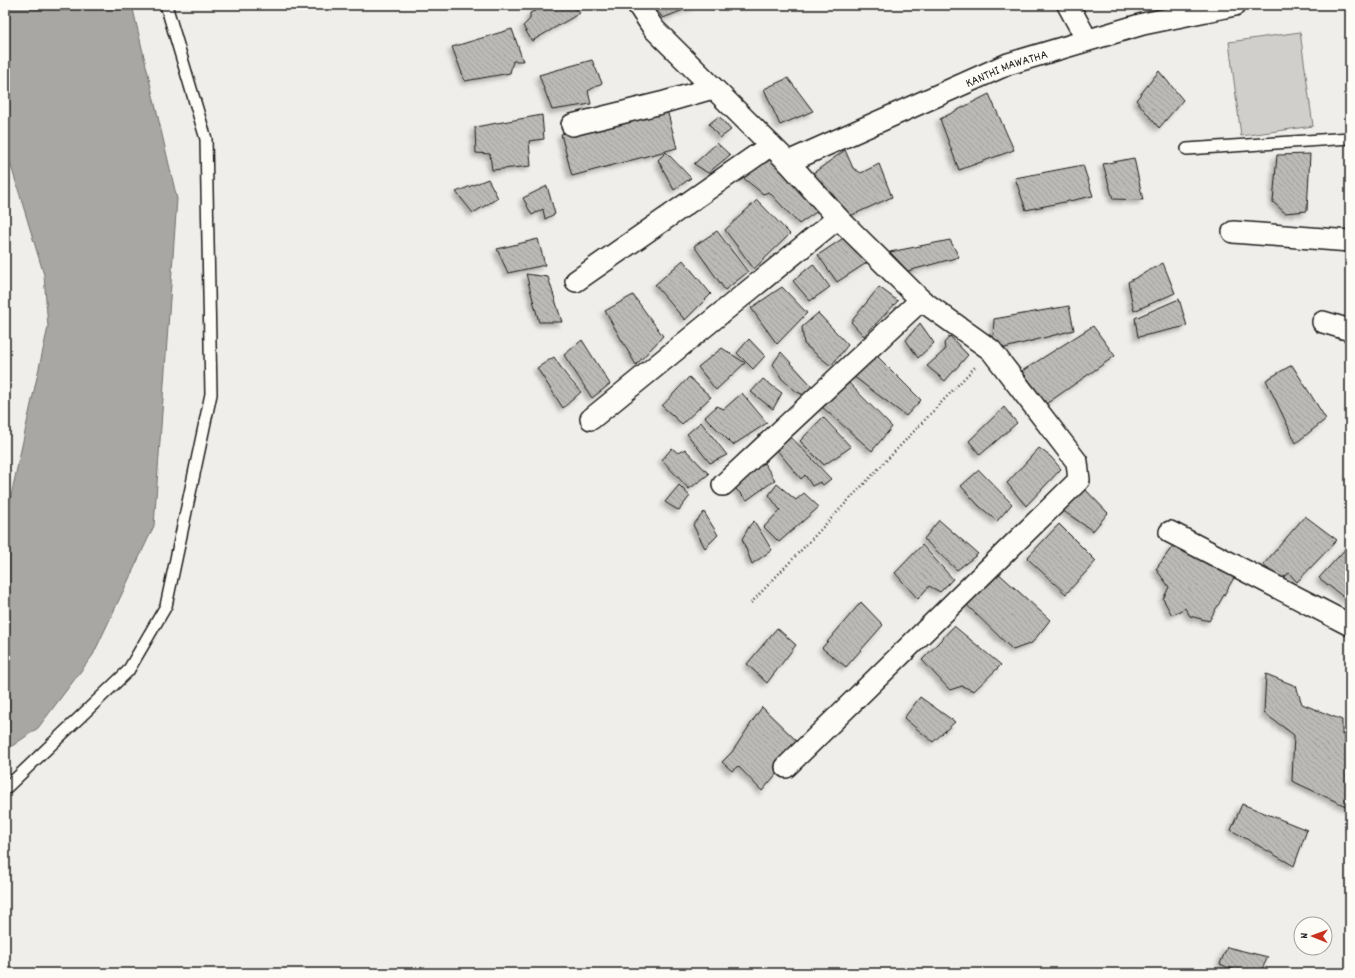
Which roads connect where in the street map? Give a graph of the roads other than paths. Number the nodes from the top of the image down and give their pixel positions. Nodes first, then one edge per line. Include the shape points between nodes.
1 (166, 5) edge
2 (638, 5) edge
3 (1068, 5) edge
4 (1235, 5) edge
5 (1087, 40) junction
6 (713, 88) junction
7 (572, 125) dead end
8 (1350, 138) edge
9 (771, 145) junction
10 (1187, 149) dead end
11 (788, 162) junction
12 (838, 218) junction
13 (1233, 232) dead end
14 (1350, 241) edge
15 (576, 281) dead end
16 (921, 300) junction
17 (1323, 322) dead end
18 (1350, 330) edge
19 (591, 419) dead end
20 (723, 485) dead end
21 (1170, 532) dead end
22 (1350, 625) edge
23 (786, 767) dead end
24 (5, 790) edge

1 - 24 lane via 206,140 211,394 166,606 128,671
2 - 6 street via 654,29
3 - 5 street
4 - 5 street, KANTHI MAWATHA via 1143,24
5 - 11 street, KANTHI MAWATHA via 1008,64
6 - 7 street
6 - 9 street
8 - 10 lane
9 - 11 street
9 - 15 street
11 - 12 street
12 - 16 street
12 - 19 street
13 - 14 street
16 - 20 street
16 - 23 street via 991,350 1077,462 1079,480
17 - 18 street
21 - 22 street

